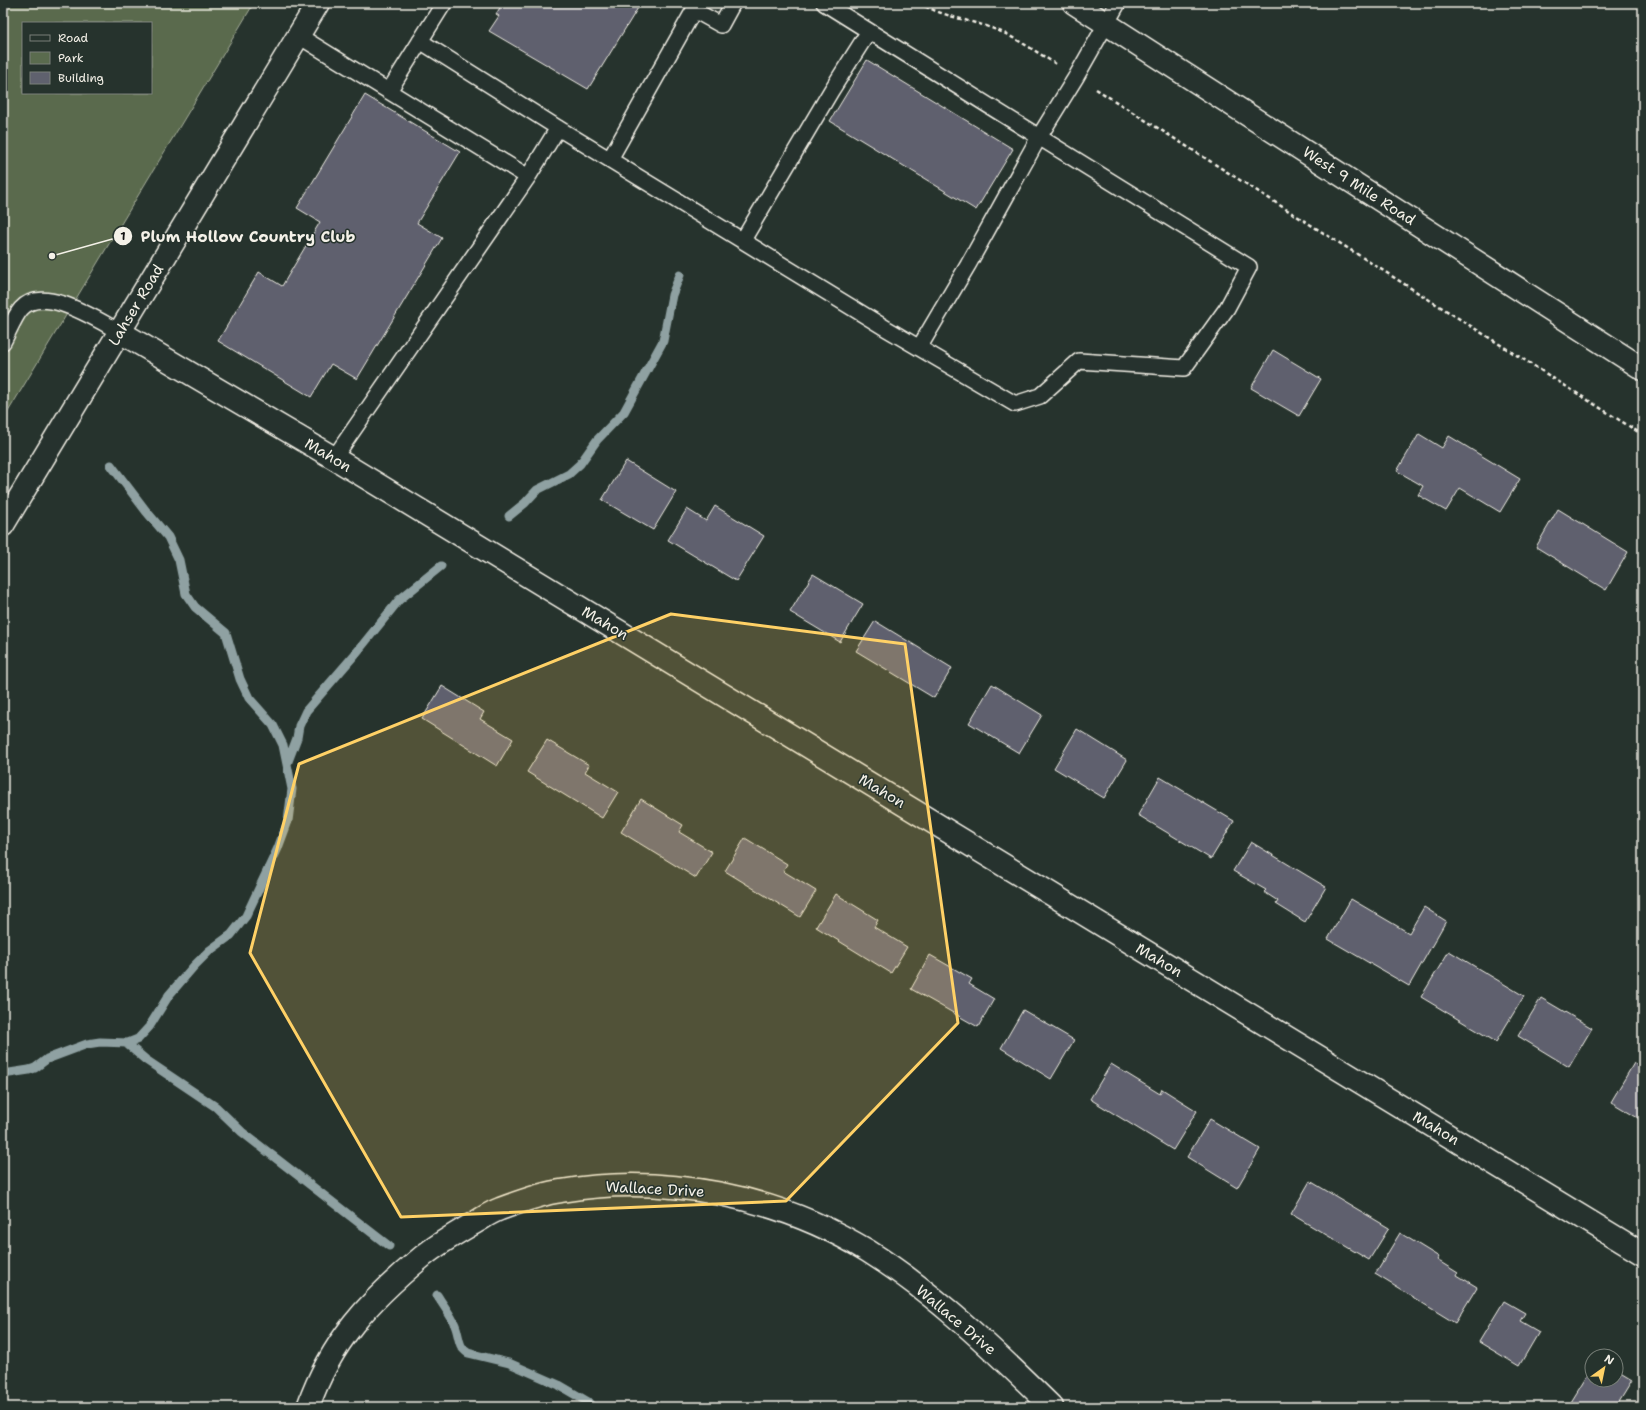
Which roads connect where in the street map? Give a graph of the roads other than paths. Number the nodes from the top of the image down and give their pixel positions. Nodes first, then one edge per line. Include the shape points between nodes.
1 (318, 3) edge
2 (444, 3) edge
3 (733, 3) edge
4 (824, 3) edge
5 (1074, 3) edge
6 (1118, 3) edge
7 (1106, 23) junction
8 (869, 31) junction
9 (299, 36) junction
10 (420, 41) junction
11 (389, 91) junction
12 (558, 128) junction
13 (1039, 137) junction
14 (610, 159) junction
15 (528, 177) junction
16 (743, 240) junction
17 (120, 332) junction
18 (3, 342) edge
19 (919, 348) junction
20 (1643, 368) edge
21 (334, 458) junction
22 (3, 525) edge
23 (1643, 1254) edge
24 (308, 1407) edge
25 (1052, 1407) edge

1 - 9 street, Lahser Road
2 - 10 lane
3 - 14 lane via 721,25 694,10
4 - 8 lane
5 - 7 street, West 9 Mile Road
6 - 7 lane
7 - 13 lane
7 - 20 street, West 9 Mile Road
8 - 13 lane
8 - 16 lane
9 - 11 lane
9 - 17 street, Lahser Road
10 - 11 lane
10 - 12 lane
11 - 15 lane
12 - 14 lane
12 - 15 lane
13 - 19 lane
13 - 19 lane via 1249,267 1227,308 1184,368 1078,361 1040,396 1015,404
14 - 16 lane
15 - 21 lane
16 - 19 lane
17 - 18 lane via 68,305 34,301 21,309
17 - 21 street, Mahon
17 - 22 street, Lahser Road
21 - 23 street, Mahon
24 - 25 street, Wallace Drive via 325,1366 346,1332 399,1276 441,1242 498,1210 558,1191 643,1185 687,1188 733,1196 788,1214 867,1251 961,1322

